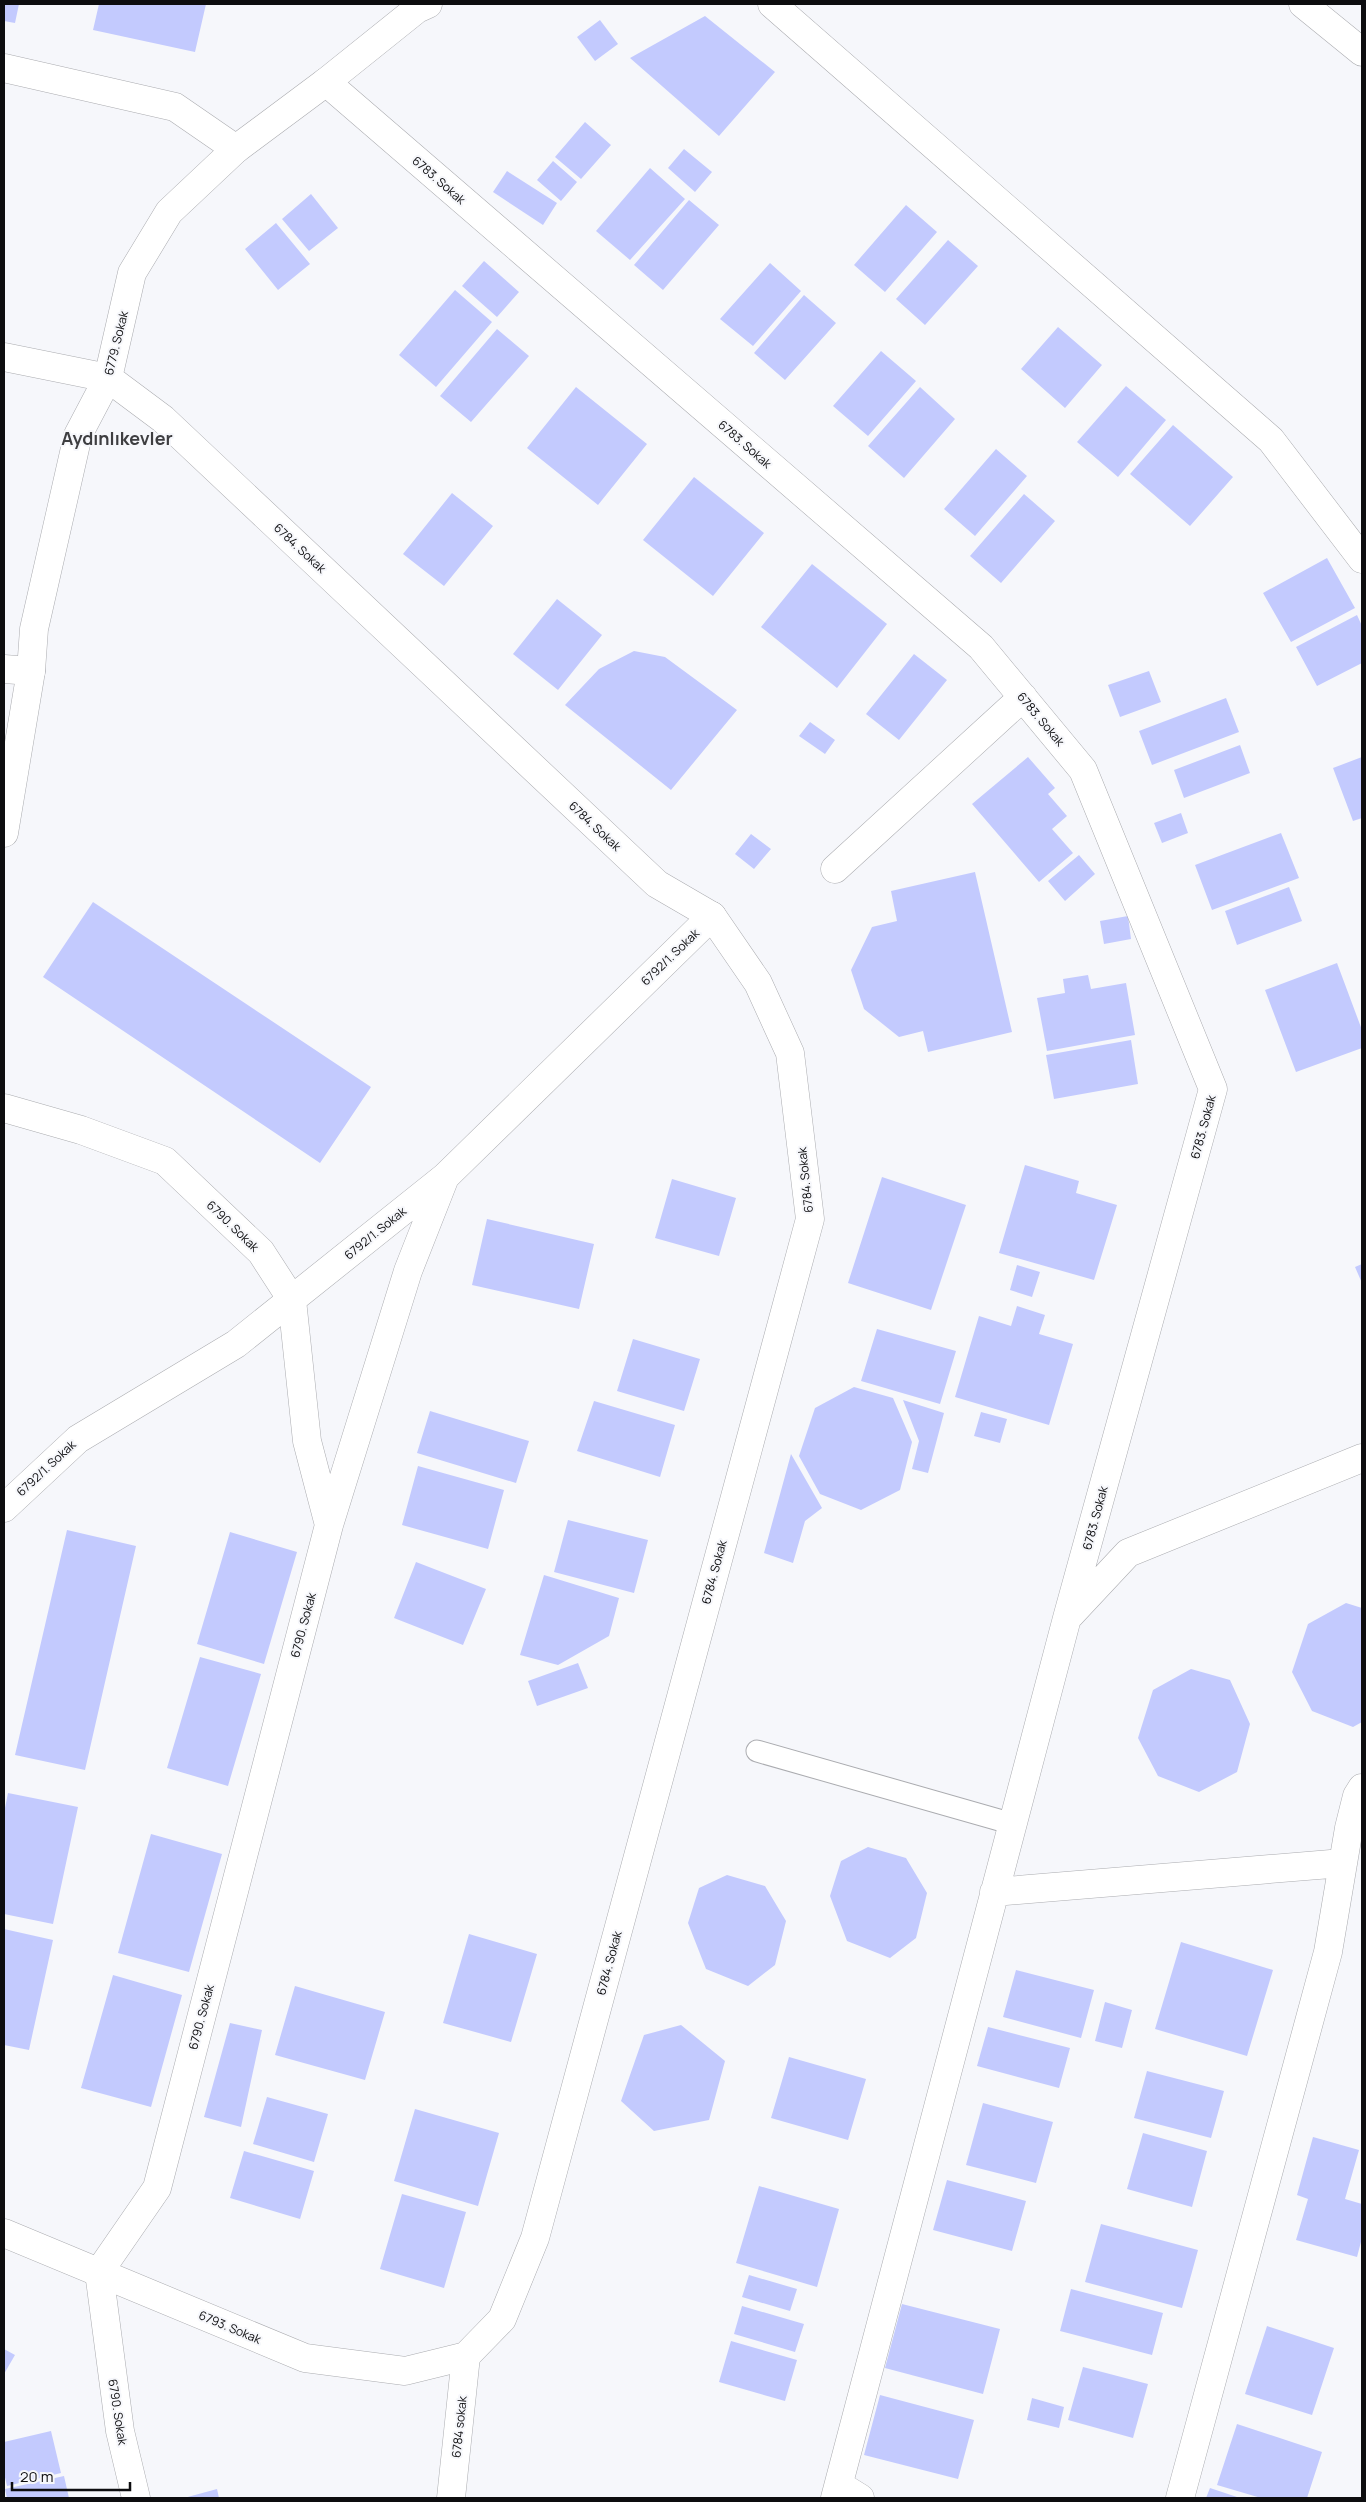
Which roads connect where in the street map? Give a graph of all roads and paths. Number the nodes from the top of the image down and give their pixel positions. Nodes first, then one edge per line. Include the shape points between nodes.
1 (428, 4) edge
2 (772, 4) edge
3 (1303, 4) edge
4 (1362, 52) edge
5 (4, 68) edge
6 (326, 82) junction
7 (236, 149) junction
8 (4, 357) edge
9 (108, 378) junction
10 (1362, 559) edge
11 (4, 669) edge
12 (31, 671) junction
13 (1023, 697) junction
14 (4, 833) edge
15 (835, 869) dead end
16 (712, 916) junction
17 (4, 1108) edge
18 (445, 1177) junction
19 (292, 1300) junction
20 (1362, 1458) edge
21 (4, 1508) edge
22 (329, 1525) junction
23 (1067, 1618) junction
24 (757, 1752) dead end
25 (1362, 1788) edge
26 (1012, 1824) junction
27 (1343, 1863) junction
28 (994, 1892) junction
29 (4, 2233) edge
30 (99, 2272) junction
31 (466, 2356) junction
32 (845, 2494) edge
33 (136, 2498) edge
34 (451, 2498) edge
35 (1180, 2498) edge

1 - 6 street, 6779. Sokak via 417,9
2 - 10 street via 1272,440
3 - 4 street
5 - 7 street via 175,107
6 - 7 street, 6779. Sokak
6 - 13 street, 6783. Sokak via 981,647
7 - 9 street, 6779. Sokak via 169,212 132,273
8 - 9 street, 6784. Sokak
9 - 12 street, 6779. Sokak via 78,435 34,629
9 - 16 street, 6784. Sokak via 163,418 657,884
11 - 12 street
12 - 14 street, 6779. Sokak
13 - 15 street
13 - 23 street, 6783. Sokak via 1083,770 1213,1089
16 - 18 street, 6792/1. Sokak
16 - 31 street, 6784. Sokak via 758,983 790,1053 810,1219 535,2238 502,2319
17 - 19 street, 6790. Sokak via 81,1130 165,1161 261,1252
18 - 19 street, 6792/1. Sokak
18 - 22 street, 6790. Sokak via 408,1271
19 - 21 street, 6792/1. Sokak via 236,1344 78,1439
19 - 22 street, 6790. Sokak via 307,1441
20 - 23 street via 1128,1552
22 - 30 street, 6790. Sokak via 157,2188
23 - 26 street, 6783. Sokak
24 - 26 lane
25 - 27 street via 1357,1796
26 - 28 street, 6783. Sokak
27 - 28 street
27 - 35 street via 1328,1952
28 - 32 street, 6783. Sokak
29 - 30 street, 6793. Sokak
30 - 31 street, 6793. Sokak via 305,2358 405,2371
30 - 33 street, 6790. Sokak via 120,2431
31 - 34 street, 6784 sokak

